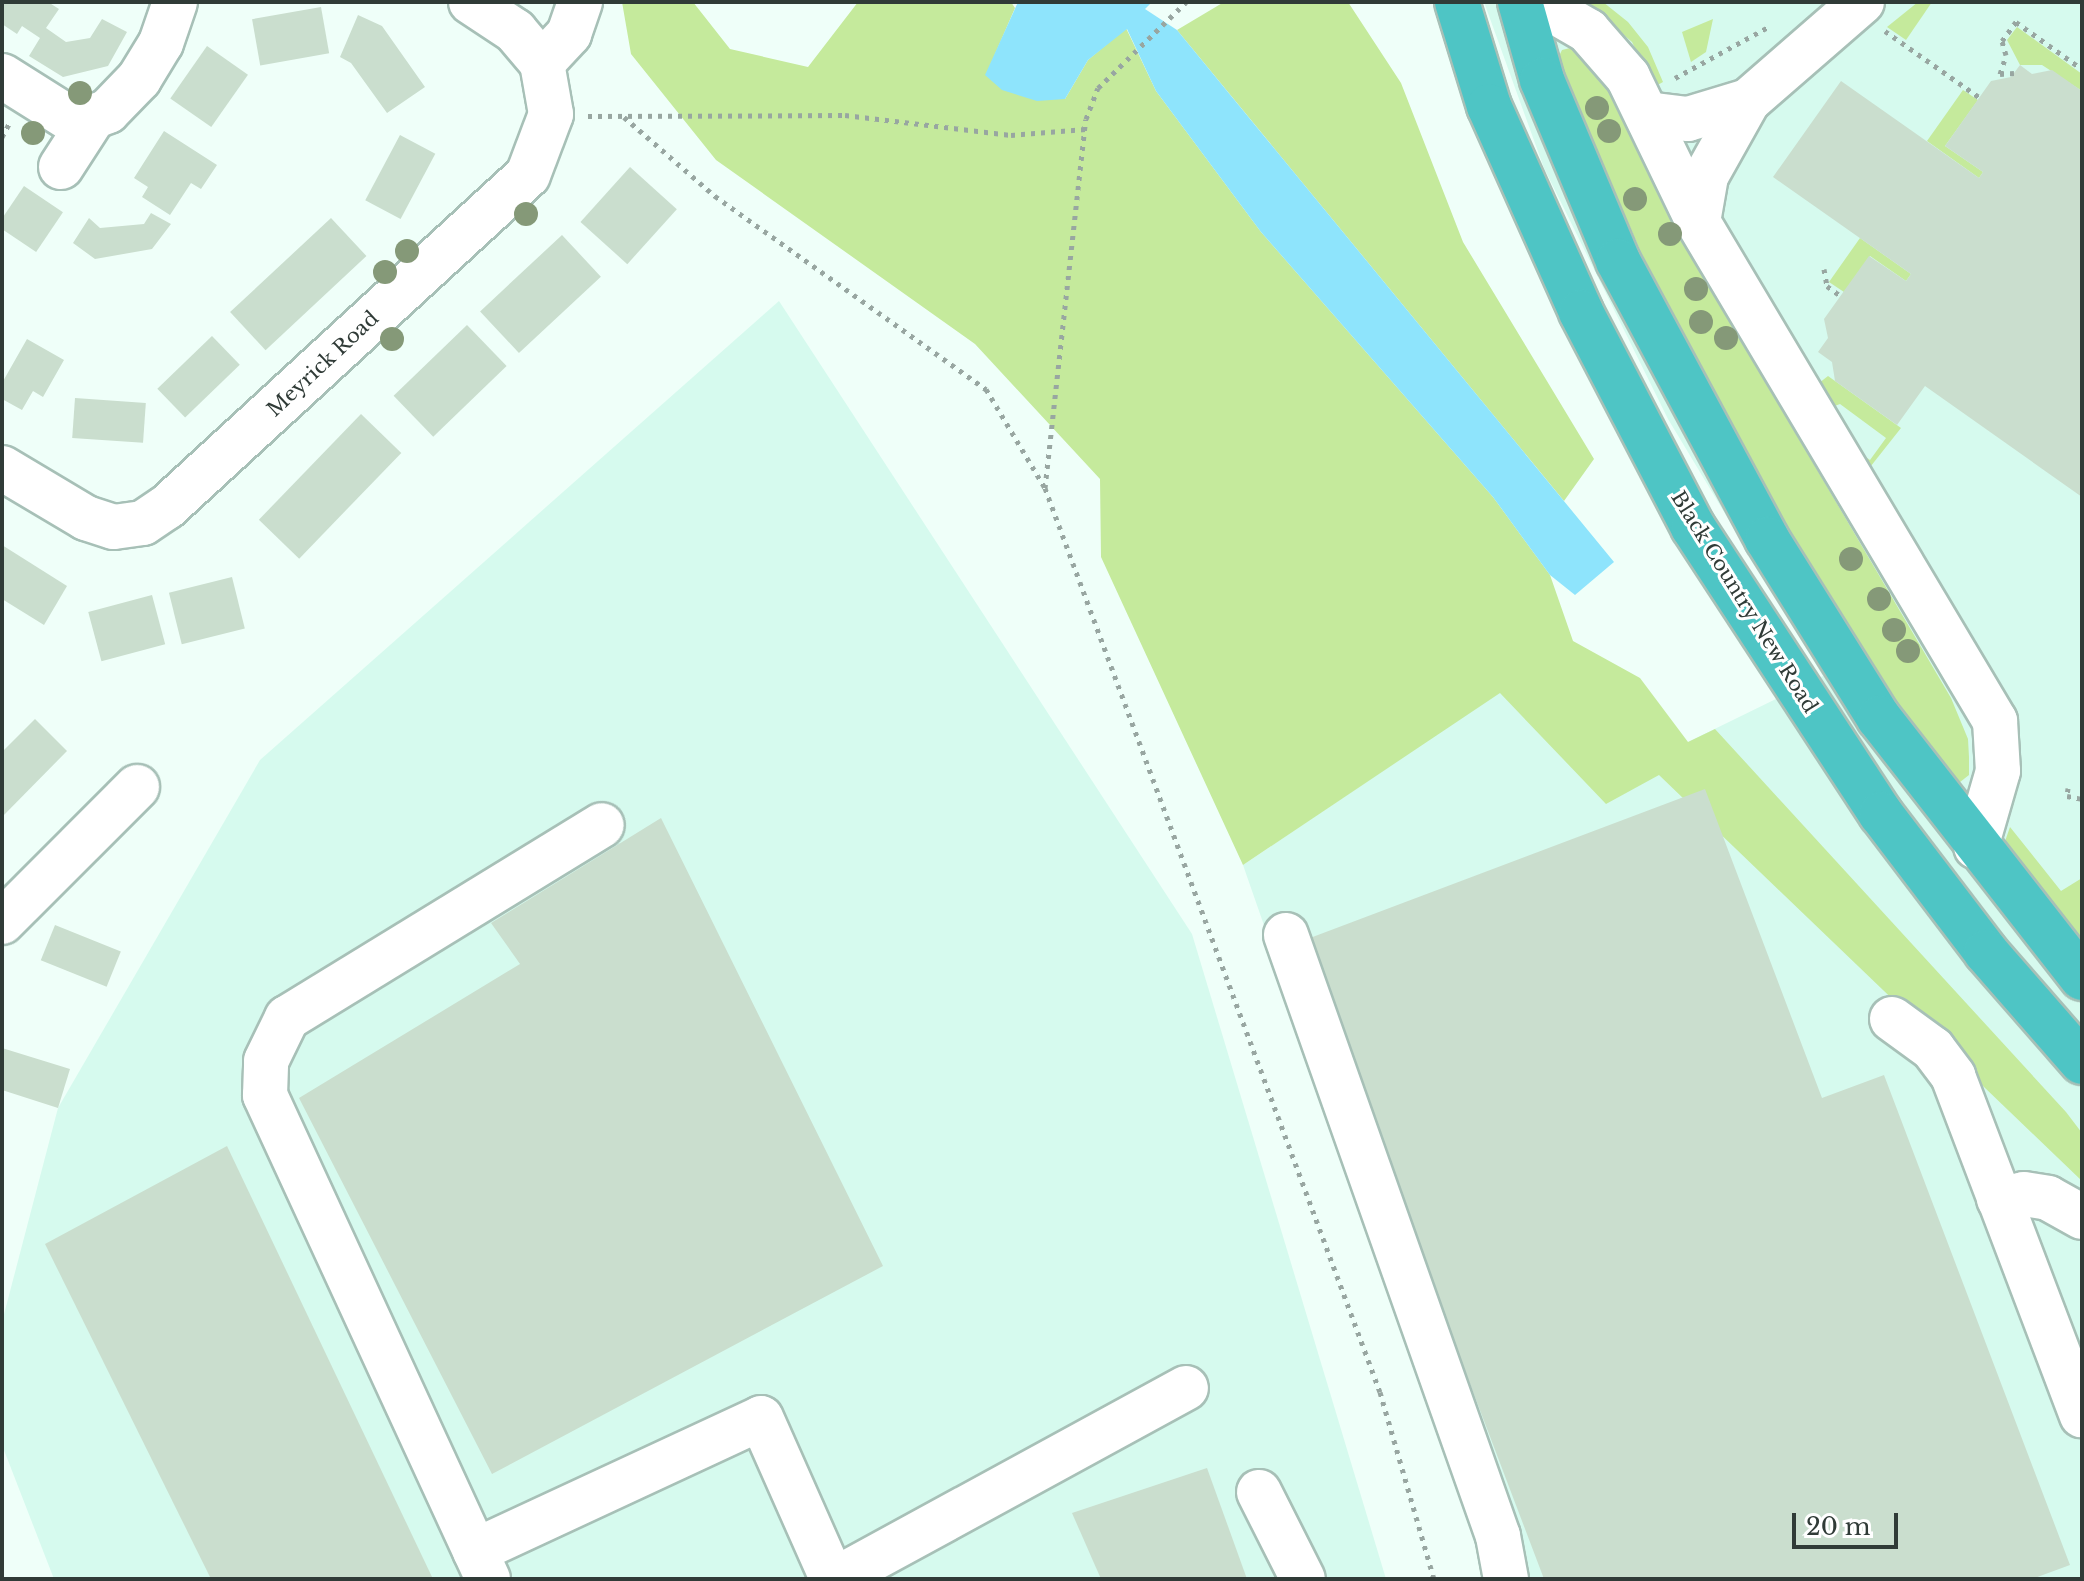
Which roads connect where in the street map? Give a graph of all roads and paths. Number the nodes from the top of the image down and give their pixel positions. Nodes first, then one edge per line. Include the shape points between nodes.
1 (175, 2) edge
2 (471, 2) edge
3 (580, 2) edge
4 (1186, 2) edge
5 (1457, 2) edge
6 (1520, 2) edge
7 (1538, 2) edge
8 (1873, 16) edge
9 (1781, 18) dead end
10 (542, 63) junction
11 (2082, 69) edge
12 (2014, 73) dead end
13 (2, 76) edge
14 (1979, 97) dead end
15 (1658, 98) junction
16 (1748, 101) junction
17 (551, 114) junction
18 (94, 116) junction
19 (624, 117) junction
20 (1086, 129) junction
21 (61, 167) dead end
22 (1698, 222) junction
23 (1824, 269) dead end
24 (1841, 296) dead end
25 (2, 468) edge
26 (1045, 488) junction
27 (137, 787) dead end
28 (2068, 788) dead end
29 (2082, 799) edge
30 (602, 825) dead end
31 (1976, 847) junction
32 (2, 922) edge
33 (1286, 935) dead end
34 (2082, 978) edge
35 (1892, 1019) dead end
36 (2082, 1062) edge
37 (1999, 1199) junction
38 (2082, 1217) edge
39 (1186, 1388) dead end
40 (2082, 1415) edge
41 (1259, 1492) dead end
42 (481, 1565) edge
43 (844, 1576) edge
44 (1303, 1579) edge
45 (1434, 1579) edge
46 (1506, 1579) edge

1 - 18 street via 161,43 139,79 108,111
2 - 10 street via 515,31
3 - 10 street via 569,34
4 - 20 path via 1098,88
5 - 36 highway, Black Country New Road via 1489,106 1581,312 1693,527 1881,814 1986,952
6 - 31 highway via 1542,80 1618,261 1698,417 1879,718
7 - 15 street via 1588,31
8 - 14 path
8 - 16 street
9 - 15 path
10 - 17 street
11 - 12 path via 2016,22 2002,41 2006,55 2000,74
13 - 18 street via 77,123
15 - 16 street via 1688,119
15 - 22 street
16 - 22 street via 1706,176
17 - 19 path
17 - 25 street, Meyrick Road via 528,175 191,486 143,523 114,527 86,518
18 - 21 street
19 - 20 path via 845,115 1011,135
19 - 26 path via 715,196 986,389
20 - 26 path
22 - 31 street via 1995,721 1998,771
23 - 24 path via 1827,286
26 - 45 path via 1380,1392
27 - 32 street
28 - 29 path via 2067,796
30 - 42 street via 287,1018 266,1061 265,1095
31 - 34 highway
33 - 46 street via 1498,1536
35 - 37 street via 1933,1049 1953,1076
37 - 38 street via 2024,1194 2048,1198
37 - 40 street
39 - 43 street
41 - 44 street
42 - 43 street via 761,1418

